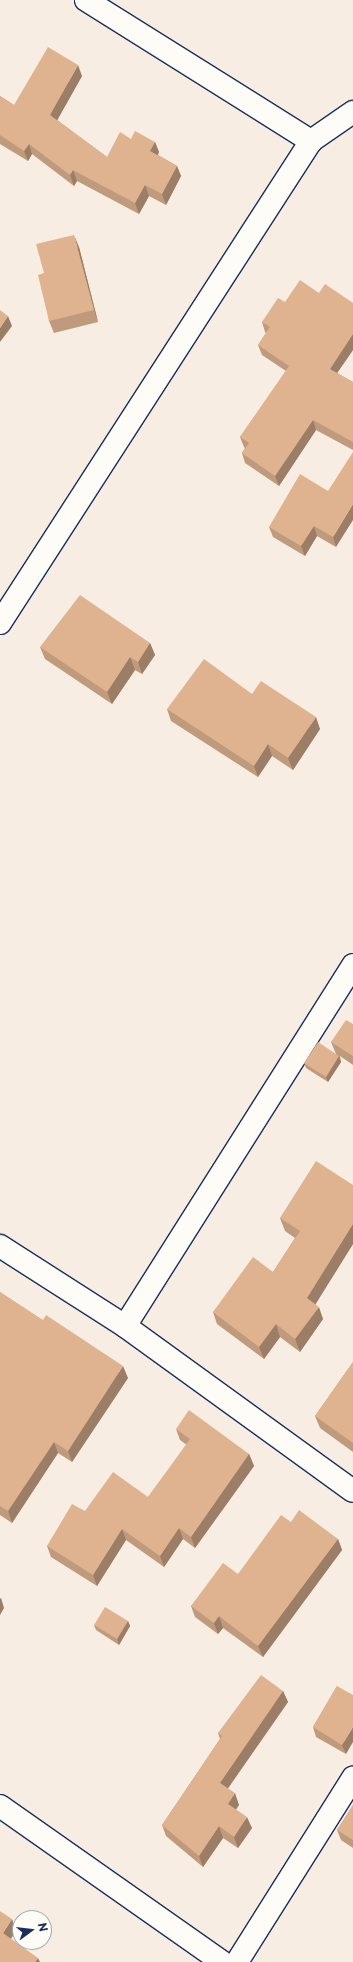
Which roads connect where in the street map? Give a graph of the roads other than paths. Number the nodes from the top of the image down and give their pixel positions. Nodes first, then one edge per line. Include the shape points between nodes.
1 (86, 0) edge
2 (353, 112) edge
3 (311, 141) junction
4 (0, 623) edge
5 (353, 965) edge
6 (0, 1246) edge
7 (125, 1326) junction
8 (353, 1491) edge
9 (353, 1778) edge
10 (0, 1806) edge
11 (222, 1962) edge
12 (237, 1962) edge

1 - 3 street
2 - 3 street
3 - 4 street
5 - 7 street
6 - 7 street
7 - 8 street
9 - 12 street
10 - 11 street

